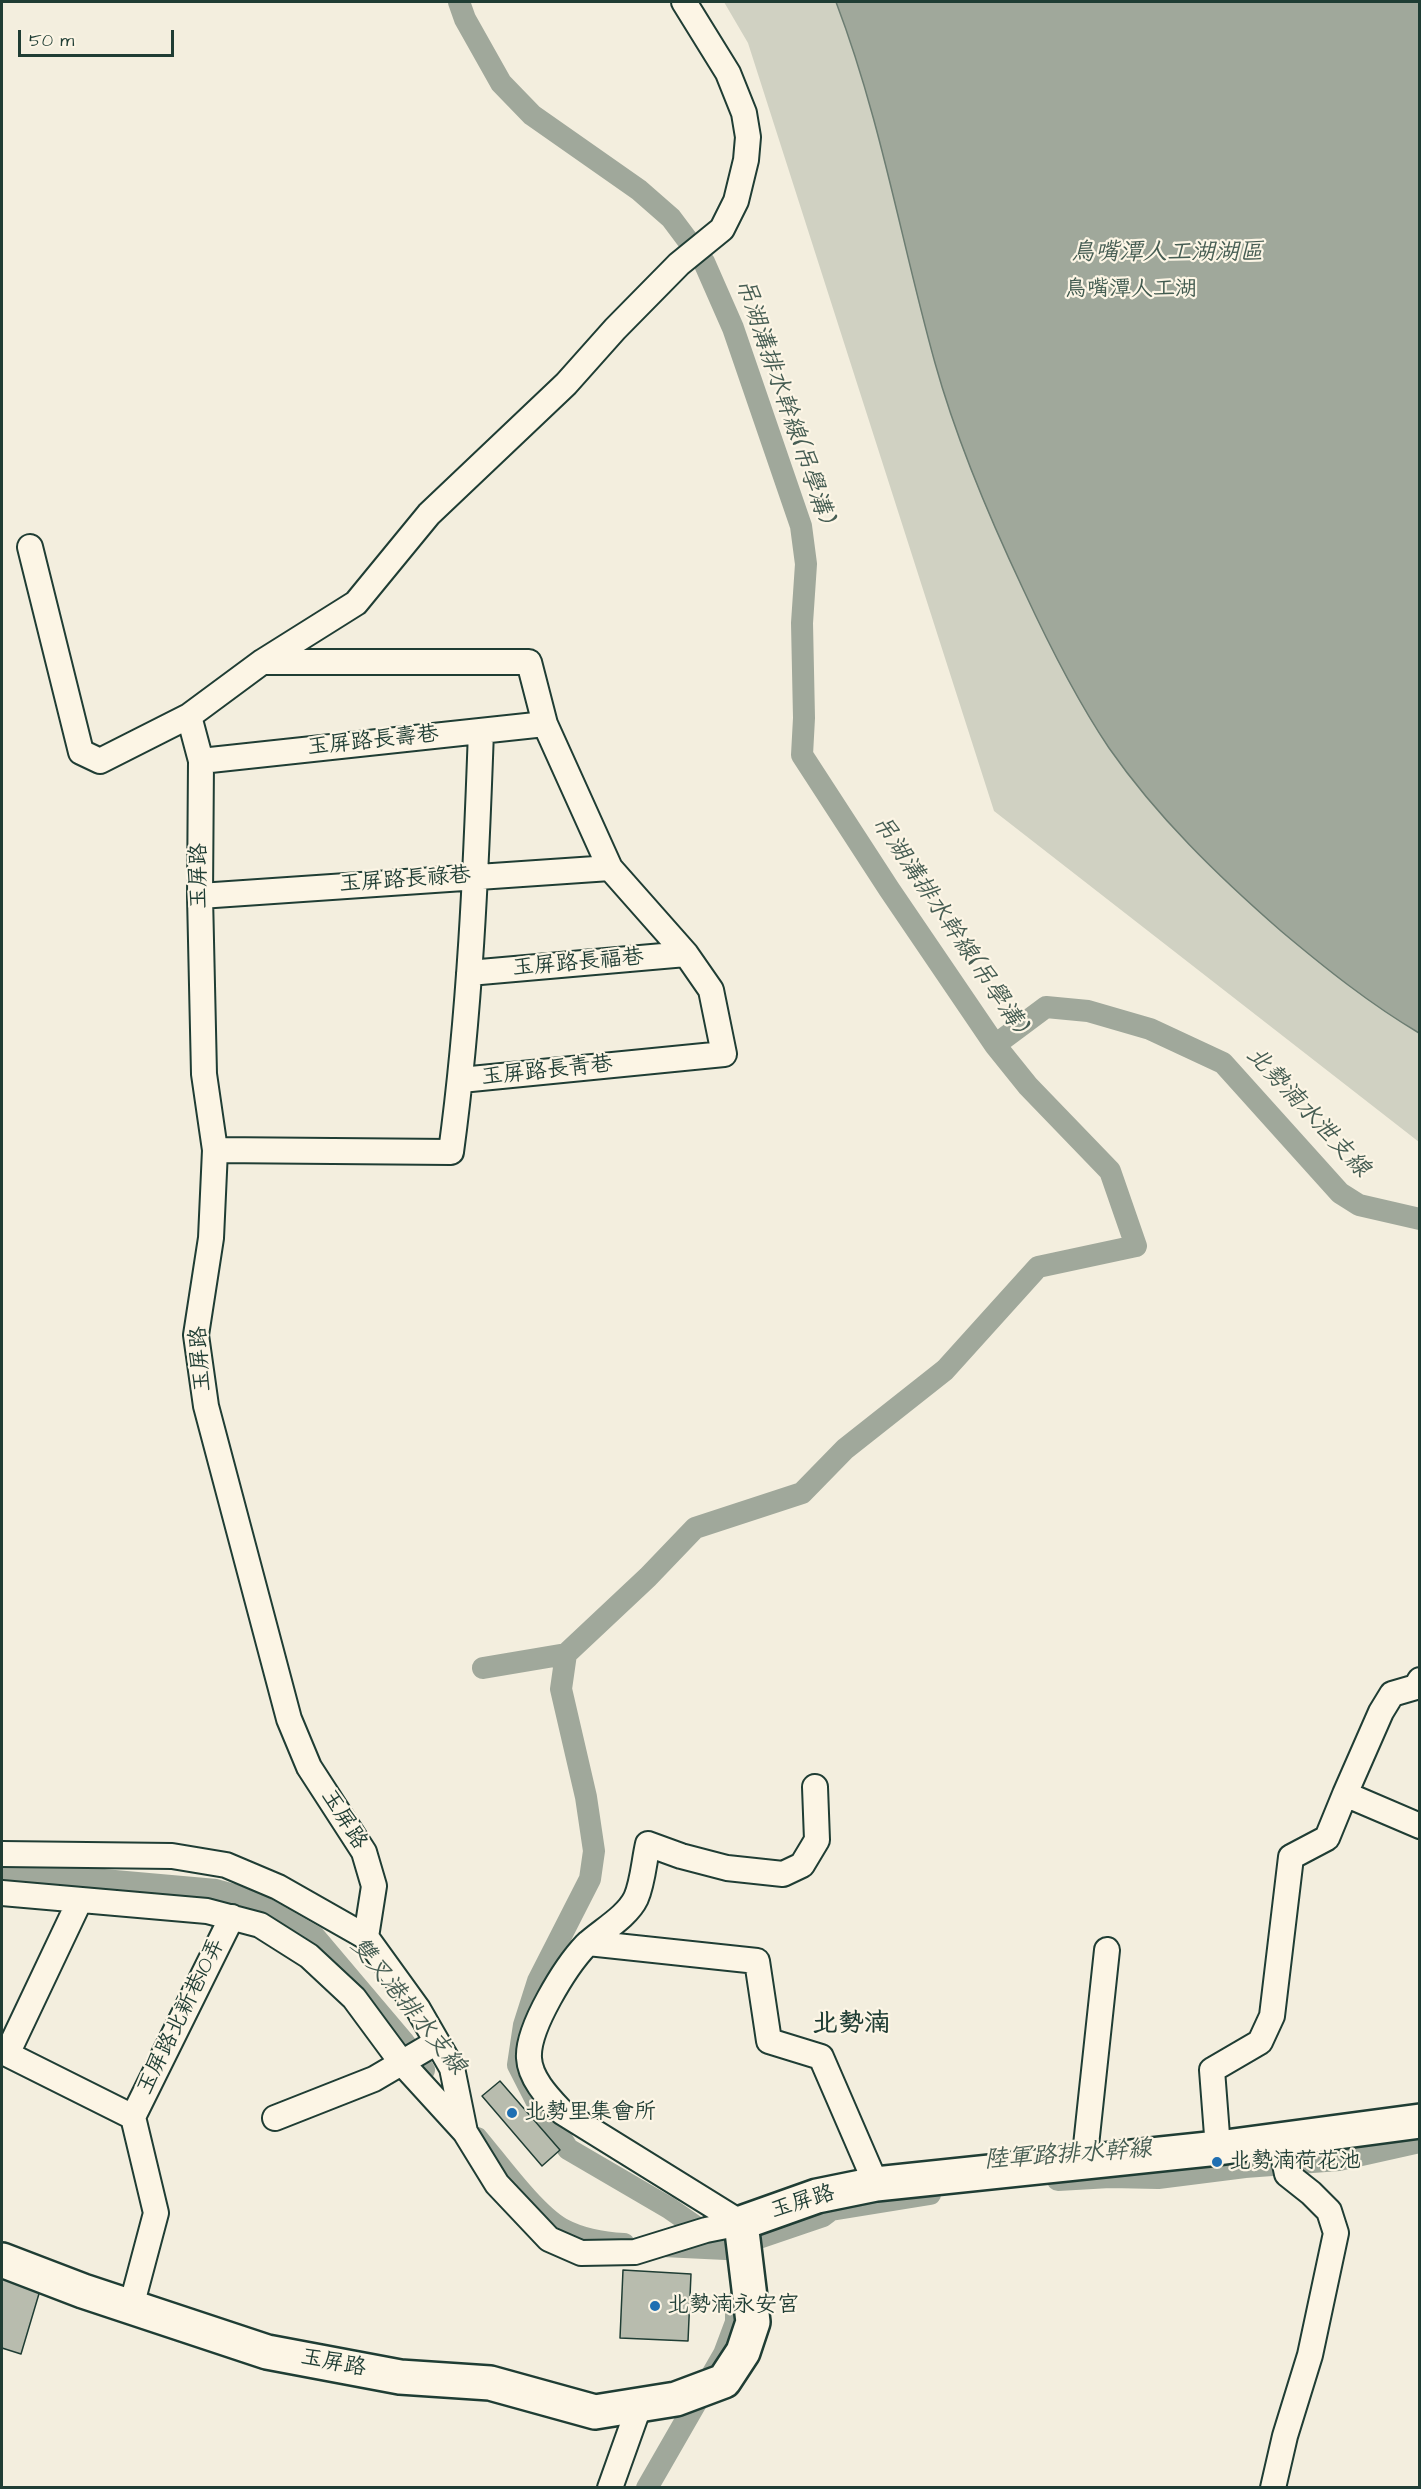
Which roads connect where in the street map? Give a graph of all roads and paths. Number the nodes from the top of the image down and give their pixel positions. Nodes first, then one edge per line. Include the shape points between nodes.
1 (684, 2) edge
2 (30, 547) dead end
3 (262, 662) junction
4 (189, 716) junction
5 (545, 724) junction
6 (481, 731) junction
7 (201, 761) junction
8 (610, 868) junction
9 (476, 876) junction
10 (200, 896) junction
11 (686, 954) junction
12 (469, 973) junction
13 (461, 1080) junction
14 (215, 1150) junction
15 (1419, 1680) edge
16 (815, 1787) dead end
17 (1345, 1794) junction
18 (1419, 1826) edge
19 (2, 1854) edge
20 (2, 1893) edge
21 (80, 1900) junction
22 (232, 1917) junction
23 (366, 1937) junction
24 (588, 1944) junction
25 (1107, 1950) dead end
26 (437, 2042) junction
27 (402, 2063) junction
28 (133, 2117) junction
29 (275, 2118) dead end
30 (1419, 2121) edge
31 (465, 2132) junction
32 (1280, 2141) junction
33 (1218, 2148) junction
34 (1084, 2164) junction
35 (876, 2184) junction
36 (732, 2231) junction
37 (2, 2260) edge
38 (131, 2307) junction
39 (640, 2404) junction
40 (610, 2487) edge
41 (1273, 2487) edge

1 - 3 street via 728,74 744,113 748,136 738,191 722,229 679,264 566,384 429,514 356,603
2 - 4 street via 81,752 100,761
3 - 4 street
3 - 5 street via 529,662
4 - 7 street, 玉屏路
5 - 6 street, 玉屏路長壽巷
5 - 8 street
6 - 7 street, 玉屏路長壽巷
6 - 9 street
7 - 10 street, 玉屏路
8 - 9 street, 玉屏路長祿巷
8 - 11 street
9 - 10 street, 玉屏路長祿巷
9 - 12 street
10 - 14 street, 玉屏路 via 204,1074
11 - 12 street, 玉屏路長福巷
11 - 13 street, 玉屏路長青巷 via 711,990 724,1054
12 - 13 street
13 - 14 street, 玉屏路長青巷 via 451,1152
14 - 23 street, 玉屏路 via 211,1238 196,1335 206,1406 289,1719 309,1767 364,1852 374,1886
15 - 17 street via 1416,1687 1392,1694
16 - 24 street via 817,1840 802,1865 783,1874 727,1868 648,1844 636,1899
17 - 18 street
17 - 33 street via 1327,1838 1291,1857 1272,2016 1260,2042 1212,2070
19 - 23 street, 玉屏路 via 172,1856 226,1864 278,1887
20 - 21 street
21 - 22 street via 207,1911
21 - 28 street via 7,2054
22 - 27 street via 260,1925 309,1956 354,1998
22 - 28 street, 玉屏路北新巷10弄
23 - 26 street, 玉屏路
24 - 35 street via 757,1961 769,2041 821,2057
24 - 36 street via 568,1966 536,2024 529,2058 540,2087 572,2118 688,2190
25 - 34 street
26 - 27 street
26 - 31 street, 玉屏路 via 452,2068
27 - 29 street via 374,2079
27 - 31 street
28 - 38 street via 156,2213
30 - 32 street, 玉屏路
31 - 36 street, 玉屏路 via 497,2184 549,2239 581,2253 635,2252
32 - 33 street, 玉屏路
32 - 41 street via 1287,2174 1329,2211 1336,2233 1310,2355
33 - 34 street, 玉屏路
34 - 35 street, 玉屏路
35 - 36 street, 玉屏路 via 817,2196
36 - 39 street, 玉屏路 via 753,2322 743,2352 724,2381 676,2399
37 - 38 street, 玉屏路
38 - 39 street, 玉屏路 via 267,2352 400,2377 490,2383 595,2412
39 - 40 street

